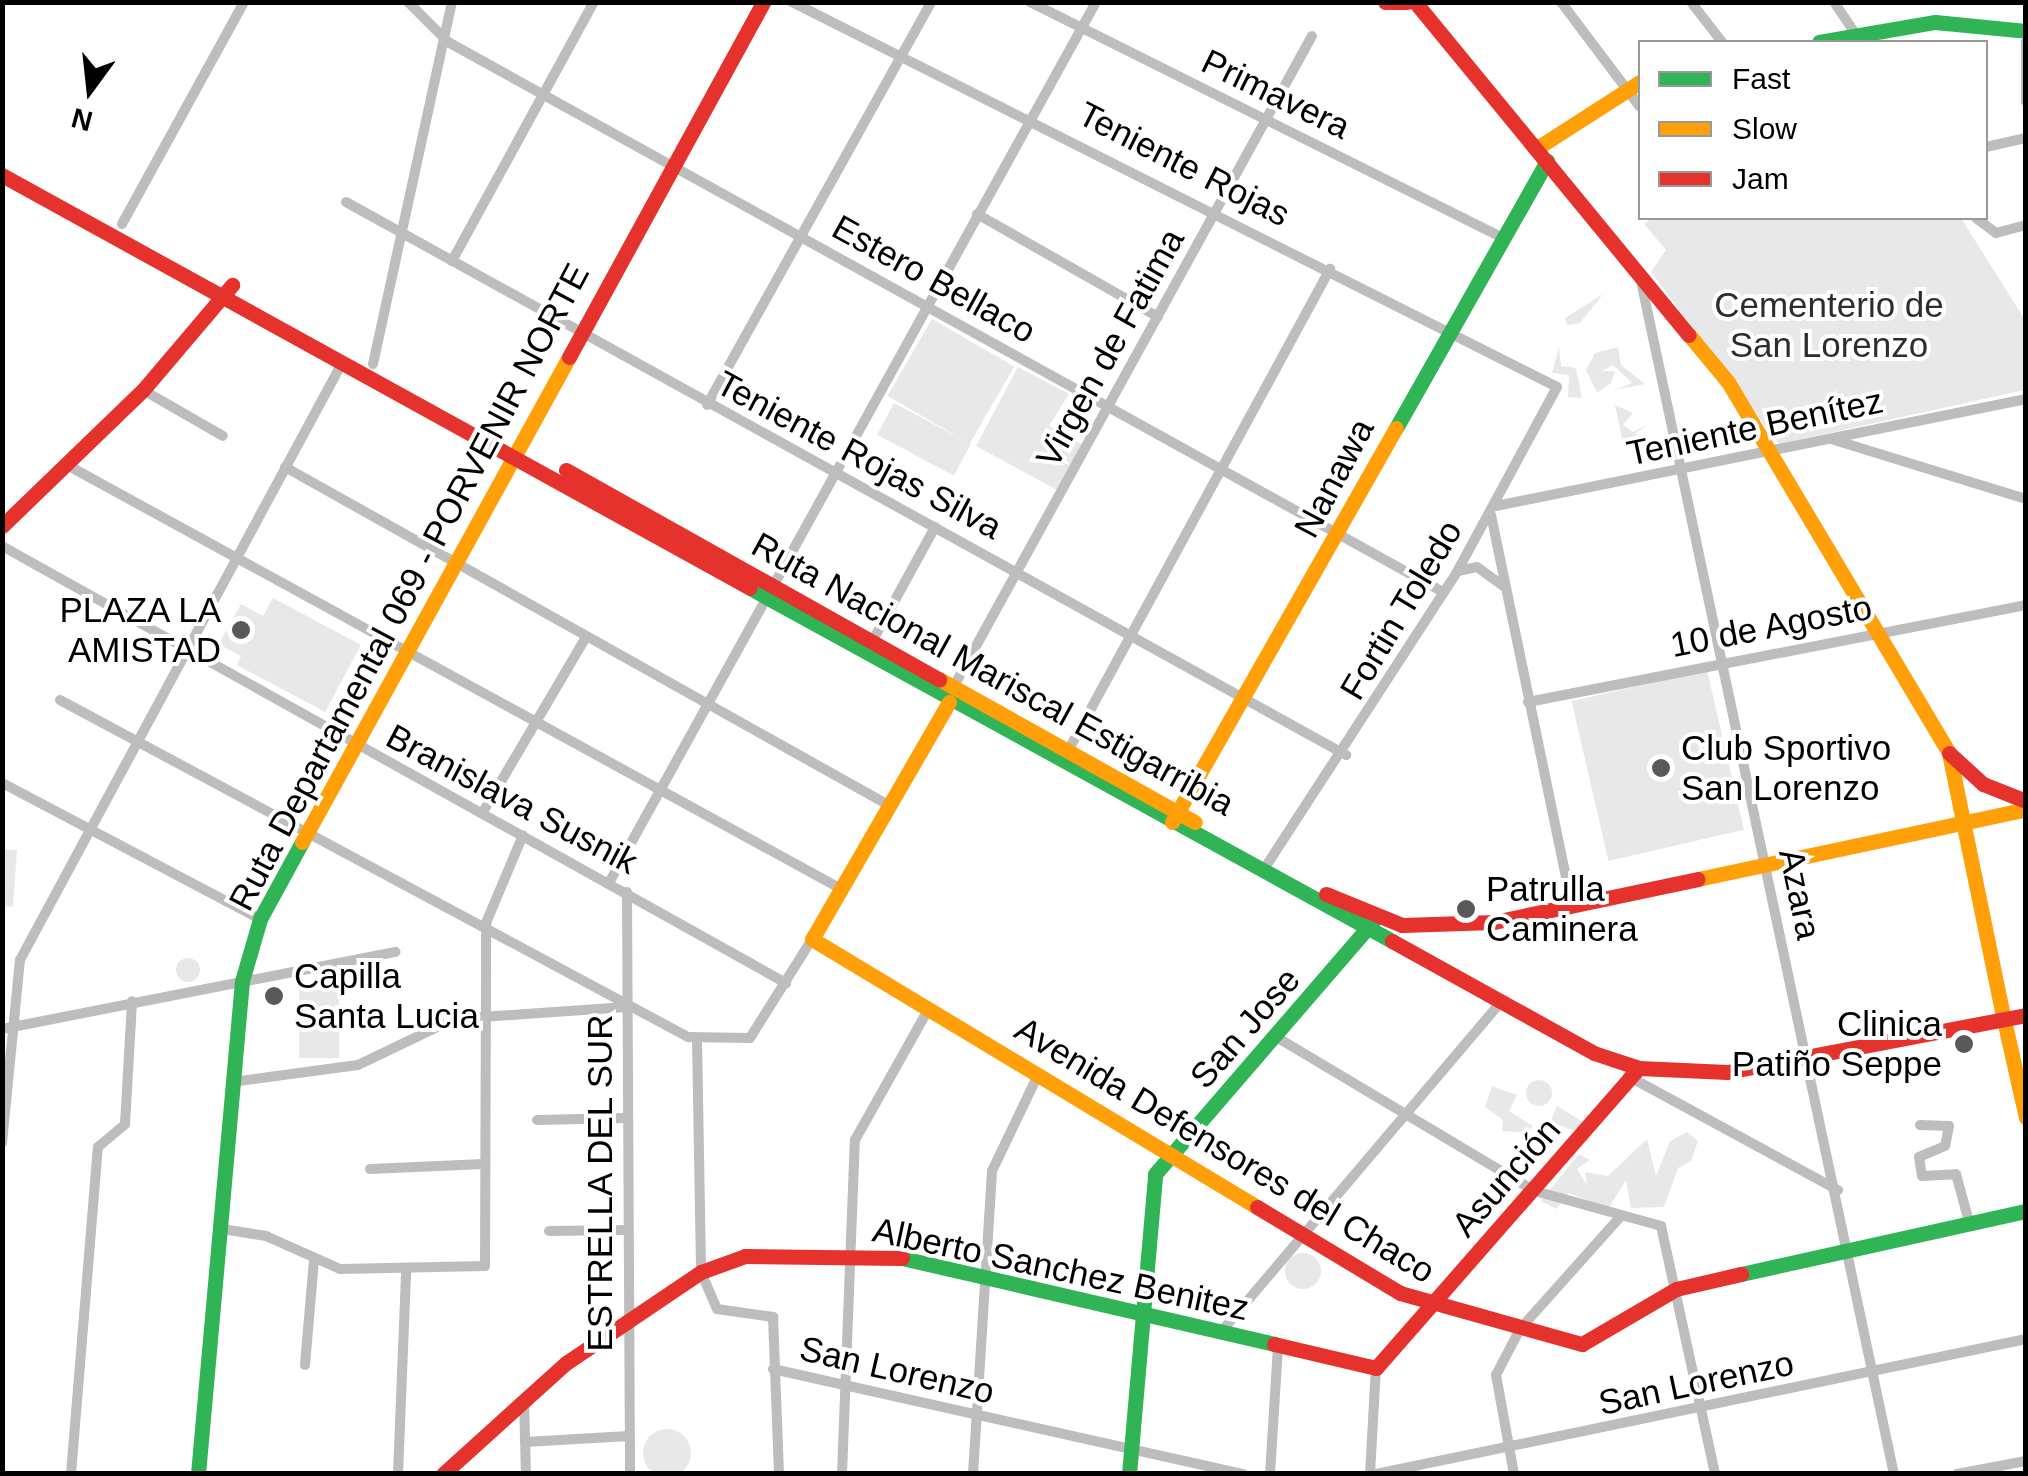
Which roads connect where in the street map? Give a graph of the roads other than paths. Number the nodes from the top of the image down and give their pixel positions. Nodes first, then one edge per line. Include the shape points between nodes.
1 (244, 2) edge
2 (408, 2) edge
3 (452, 2) edge
4 (594, 2) edge
5 (762, 2) edge
6 (792, 2) edge
7 (931, 2) edge
8 (1030, 2) edge
9 (1096, 2) edge
10 (1385, 2) edge
11 (1407, 2) edge
12 (1414, 2) edge
13 (1561, 2) edge
14 (1691, 2) edge
15 (1834, 2) edge
16 (1081, 29) junction
17 (2026, 31) edge
18 (1312, 36) dead end
19 (1859, 38) edge
20 (1720, 40) edge
21 (448, 42) junction
22 (2026, 42) edge
23 (901, 57) junction
24 (1633, 84) edge
25 (543, 93) junction
26 (2026, 102) edge
27 (1030, 116) junction
28 (1267, 119) junction
29 (2026, 138) edge
30 (1988, 148) edge
31 (1542, 154) junction
32 (2, 161) edge
33 (673, 167) junction
34 (2, 175) edge
35 (346, 202) dead end
36 (1216, 212) junction
37 (977, 214) junction
38 (1979, 220) edge
39 (122, 224) junction
40 (2026, 225) edge
41 (400, 232) junction
42 (1497, 235) junction
43 (802, 238) junction
44 (452, 261) junction
45 (1330, 269) junction
46 (1640, 280) junction
47 (229, 292) junction
48 (925, 307) junction
49 (1158, 317) junction
50 (1673, 317) junction
51 (1448, 326) junction
52 (1650, 326) junction
53 (580, 333) junction
54 (342, 362) junction
55 (373, 364) junction
56 (1550, 376) joint
57 (143, 390) junction
58 (2026, 399) edge
59 (706, 405) junction
60 (1110, 405) junction
61 (223, 436) dead end
62 (1827, 438) junction
63 (516, 451) junction
64 (1771, 451) junction
65 (67, 465) junction
66 (285, 467) junction
67 (1225, 468) junction
68 (1679, 474) junction
69 (839, 475) junction
70 (2026, 499) edge
71 (1494, 511) junction
72 (2, 526) edge
73 (934, 526) junction
74 (1340, 534) junction
75 (2, 546) edge
76 (236, 560) junction
77 (451, 566) junction
78 (1018, 572) junction
79 (1457, 572) junction
80 (1506, 591) junction
81 (1444, 592) junction
82 (774, 593) junction
83 (2026, 604) edge
84 (1881, 632) junction
85 (1133, 636) junction
86 (585, 639) junction
87 (872, 640) junction
88 (189, 649) junction
89 (404, 653) junction
90 (1723, 664) junction
91 (954, 686) junction
92 (1243, 699) junction
93 (60, 700) dead end
94 (949, 702) junction
95 (1528, 702) junction
96 (711, 708) junction
97 (535, 726) junction
98 (140, 740) junction
99 (354, 745) junction
100 (1068, 751) junction
101 (1950, 754) junction
102 (1346, 755) junction
103 (2, 783) edge
104 (659, 795) junction
105 (2026, 805) edge
106 (890, 806) junction
107 (484, 812) junction
108 (1175, 818) junction
109 (1962, 824) junction
110 (93, 830) junction
111 (306, 830) junction
112 (523, 835) junction
113 (1268, 863) junction
114 (1766, 867) junction
115 (610, 881) junction
116 (841, 889) junction
117 (627, 892) junction
118 (1573, 908) junction
119 (260, 919) junction
120 (486, 923) junction
121 (1372, 924) junction
122 (1412, 926) junction
123 (812, 939) junction
124 (396, 952) dead end
125 (1408, 952) junction
126 (242, 981) junction
127 (786, 983) junction
128 (132, 1001) junction
129 (1499, 1004) junction
130 (627, 1008) junction
131 (928, 1008) junction
132 (2026, 1015) edge
133 (484, 1016) junction
134 (2004, 1020) junction
135 (15, 1027) junction
136 (2, 1029) edge
137 (697, 1038) junction
138 (1278, 1038) junction
139 (1806, 1057) junction
140 (1634, 1073) junction
141 (1038, 1075) junction
142 (232, 1082) junction
143 (1403, 1117) junction
144 (626, 1118) junction
145 (2026, 1118) edge
146 (537, 1120) dead end
147 (1920, 1126) dead end
148 (2, 1142) edge
149 (1172, 1155) junction
150 (484, 1164) junction
151 (370, 1169) dead end
152 (1536, 1190) junction
153 (1838, 1190) junction
154 (2026, 1210) edge
155 (1620, 1217) junction
156 (2026, 1220) edge
157 (1969, 1222) junction
158 (222, 1229) junction
159 (627, 1230) junction
160 (549, 1231) dead end
161 (1301, 1231) junction
162 (1852, 1250) junction
163 (850, 1254) junction
164 (314, 1260) junction
165 (700, 1272) junction
166 (406, 1274) junction
167 (981, 1274) junction
168 (1676, 1289) junction
169 (1433, 1307) junction
170 (1138, 1312) junction
171 (628, 1320) junction
172 (1520, 1329) junction
173 (1221, 1332) junction
174 (2026, 1339) edge
175 (1278, 1346) junction
176 (305, 1365) dead end
177 (773, 1368) junction
178 (1376, 1368) junction
179 (1876, 1373) junction
180 (846, 1388) junction
181 (524, 1399) junction
182 (1702, 1412) junction
183 (976, 1417) junction
184 (630, 1436) junction
185 (525, 1442) junction
186 (1508, 1448) junction
187 (1130, 1451) junction
188 (2026, 1462) edge
189 (71, 1474) edge
190 (198, 1474) edge
191 (398, 1474) edge
192 (443, 1474) edge
193 (526, 1474) edge
194 (630, 1474) edge
195 (779, 1474) edge
196 (842, 1474) edge
197 (973, 1474) edge
198 (1129, 1474) edge
199 (1243, 1474) edge
200 (1270, 1474) edge
201 (1373, 1474) edge
202 (1514, 1474) edge
203 (1715, 1474) edge
204 (1894, 1474) edge
205 (1957, 1474) edge

1 - 39 street
2 - 21 street, Estero Bellaco
3 - 21 street
4 - 25 street
5 - 33 main road, Ruta Departamental 069 - PORVENIR NORTE
6 - 23 street, Teniente Rojas
7 - 23 street
8 - 16 street, Primavera
9 - 16 street
10 - 11 main road
12 - 31 main road
13 - 24 street
14 - 20 street
15 - 19 street
16 - 27 street
16 - 28 street, Primavera
17 - 19 main road via 1935,22
18 - 28 street, Virgen de Fatima
21 - 25 street, Estero Bellaco
21 - 41 street
22 - 26 street
23 - 27 street, Teniente Rojas
23 - 43 street
24 - 31 main road
25 - 33 street, Estero Bellaco
25 - 44 street
27 - 36 street, Teniente Rojas
27 - 37 street
28 - 36 street, Virgen de Fatima
28 - 42 street, Primavera
29 - 30 street
31 - 42 main road, Nanawa via 1529,200
31 - 46 main road
32 - 39 main road, Ruta Nacional Mariscal Estigarribia
33 - 43 street, Estero Bellaco
33 - 53 main road, Ruta Departamental 069 - PORVENIR NORTE
34 - 47 main road, Ruta Nacional Mariscal Estigarribia
35 - 41 street, Teniente Rojas Silva
36 - 45 street, Teniente Rojas
36 - 49 street, Virgen de Fatima
37 - 48 street
37 - 49 street
38 - 40 street via 1996,233
39 - 47 main road, Ruta Nacional Mariscal Estigarribia
41 - 44 street, Teniente Rojas Silva
41 - 55 street
42 - 51 main road, Nanawa
43 - 48 street, Estero Bellaco
43 - 59 street
44 - 53 street, Teniente Rojas Silva
45 - 51 street, Teniente Rojas
45 - 67 street
46 - 50 main road
46 - 52 street, Azara
47 - 54 main road, Ruta Nacional Mariscal Estigarribia
47 - 55 main road, Ruta Nacional Mariscal Estigarribia
47 - 57 main road
48 - 60 street, Estero Bellaco
48 - 69 street
49 - 60 street, Virgen de Fatima
50 - 52 street
50 - 64 main road
51 - 56 street, Teniente Rojas
51 - 74 main road, Nanawa
52 - 68 street, Azara
53 - 59 street, Teniente Rojas Silva
53 - 63 main road, Ruta Departamental 069 - PORVENIR NORTE
54 - 63 main road, Ruta Nacional Mariscal Estigarribia
54 - 66 street
55 - 63 main road, Ruta Nacional Mariscal Estigarribia
56 - 71 street, Fortin Toledo via 1556,401
57 - 61 street
57 - 65 main road
58 - 62 street, Teniente Benítez
59 - 69 street, Teniente Rojas Silva
60 - 67 street, Estero Bellaco
60 - 78 street, Virgen de Fatima
62 - 64 street, Teniente Benítez
62 - 70 street
63 - 77 main road, Ruta Departamental 069 - PORVENIR NORTE
63 - 82 main road, Ruta Nacional Mariscal Estigarribia
64 - 68 street, Teniente Benítez
64 - 84 main road
65 - 72 main road
65 - 76 street
66 - 76 street
66 - 77 street
67 - 74 street, Estero Bellaco
67 - 85 street
68 - 71 street, Teniente Benítez
68 - 90 street, Azara
69 - 73 street, Teniente Rojas Silva
69 - 82 street
71 - 79 street, Fortin Toledo
71 - 80 street
73 - 78 street, Teniente Rojas Silva
73 - 87 street
74 - 81 street, Estero Bellaco
74 - 92 main road, Nanawa
75 - 88 street, Branislava Susnik
76 - 88 street
76 - 89 street
77 - 86 street
77 - 89 main road, Ruta Departamental 069 - PORVENIR NORTE
78 - 85 street, Teniente Rojas Silva
78 - 91 street, Virgen de Fatima
79 - 80 street via 1486,570
79 - 81 street, Fortin Toledo
80 - 95 street
81 - 102 street, Fortin Toledo
82 - 87 main road, Ruta Nacional Mariscal Estigarribia
82 - 94 main road, Ruta Nacional Mariscal Estigarribia
82 - 96 street
83 - 84 street, 10 de Agosto
84 - 90 street, 10 de Agosto
84 - 101 main road
85 - 92 street, Teniente Rojas Silva
85 - 100 street
86 - 96 street
86 - 97 street
87 - 91 main road, Ruta Nacional Mariscal Estigarribia
88 - 98 street
88 - 99 street, Branislava Susnik
89 - 97 street
89 - 99 main road, Ruta Departamental 069 - PORVENIR NORTE
90 - 95 street, 10 de Agosto
90 - 114 street, Azara
91 - 100 main road, Ruta Nacional Mariscal Estigarribia
92 - 102 street, Teniente Rojas Silva
92 - 108 main road, Nanawa
93 - 98 street
94 - 106 main road
94 - 108 main road, Ruta Nacional Mariscal Estigarribia
95 - 118 street
96 - 104 street
96 - 106 street
97 - 104 street
97 - 107 street
98 - 110 street
98 - 111 street
99 - 107 street, Branislava Susnik
99 - 111 main road, Ruta Departamental 069 - PORVENIR NORTE
100 - 108 main road, Ruta Nacional Mariscal Estigarribia
101 - 105 main road via 1983,784
101 - 109 main road
102 - 113 street, Fortin Toledo
103 - 110 street
104 - 115 street
104 - 116 street
105 - 109 main road, Ruta Nacional Mariscal Estigarribia
106 - 116 main road
107 - 112 street, Branislava Susnik
108 - 113 main road, Ruta Nacional Mariscal Estigarribia
108 - 121 main road, Ruta Nacional Mariscal Estigarribia
109 - 114 main road, Ruta Nacional Mariscal Estigarribia
109 - 134 main road
110 - 119 street
110 - 135 street via 20,960
111 - 119 main road, Ruta Departamental 069 - PORVENIR NORTE
111 - 120 street
112 - 115 street, Branislava Susnik
112 - 120 street
113 - 121 main road, Ruta Nacional Mariscal Estigarribia
114 - 118 main road, Ruta Nacional Mariscal Estigarribia
114 - 139 street, Azara
115 - 117 street, Branislava Susnik
116 - 123 main road
117 - 127 street, Branislava Susnik
117 - 130 street, ESTRELLA DEL SUR
118 - 122 main road, Ruta Nacional Mariscal Estigarribia
119 - 126 main road, Ruta Departamental 069 - PORVENIR NORTE
120 - 130 street
120 - 133 street
121 - 122 main road, Ruta Nacional Mariscal Estigarribia
121 - 125 main road
121 - 138 main road, San Jose
122 - 125 main road
123 - 127 street
123 - 131 main road, Avenida Defensores del Chaco
124 - 126 street
125 - 129 main road
126 - 128 street
126 - 142 main road, Ruta Departamental 069 - PORVENIR NORTE
127 - 137 street via 750,1038
128 - 135 street
128 - 189 street via 126,1124 98,1147
129 - 140 main road
129 - 143 street
130 - 133 street
130 - 137 street
130 - 144 street, ESTRELLA DEL SUR
131 - 141 main road, Avenida Defensores del Chaco
131 - 163 street via 855,1140
132 - 134 main road
133 - 142 street via 454,1019 358,1064
133 - 150 street
134 - 139 main road
134 - 145 main road
135 - 136 street
135 - 148 street
137 - 165 street
138 - 143 street
138 - 149 main road, San Jose
139 - 140 main road via 1727,1072
139 - 153 street, Azara
140 - 152 main road, Asunción
140 - 153 street
141 - 149 main road, Avenida Defensores del Chaco
141 - 167 street via 992,1172
142 - 158 main road, Ruta Departamental 069 - PORVENIR NORTE
143 - 152 street
143 - 161 street
144 - 146 street
144 - 159 street, ESTRELLA DEL SUR
147 - 157 street via 1949,1126 1945,1146 1919,1157 1922,1176 1956,1174
149 - 161 main road, Avenida Defensores del Chaco
149 - 170 main road, San Jose via 1148,1190
150 - 151 street
150 - 166 street via 485,1266
152 - 155 street
152 - 169 main road, Asunción
153 - 162 street, Azara
154 - 157 main road, Avenida Defensores del Chaco
155 - 168 street via 1666,1230
155 - 172 street
156 - 162 main road, Avenida Defensores del Chaco
157 - 162 main road, Avenida Defensores del Chaco
158 - 164 street via 266,1236
158 - 190 main road, Ruta Departamental 069 - PORVENIR NORTE
159 - 160 street
159 - 171 street, ESTRELLA DEL SUR
161 - 169 main road, Avenida Defensores del Chaco
161 - 173 street
162 - 168 main road, Avenida Defensores del Chaco
162 - 179 street, Azara
163 - 165 main road, Alberto Sanchez Benitez via 744,1256
163 - 167 main road, Alberto Sanchez Benitez
163 - 180 street
164 - 166 street
164 - 176 street
165 - 171 main road, Alberto Sanchez Benitez
165 - 177 street via 717,1309 772,1317
166 - 191 street
167 - 170 main road, Alberto Sanchez Benitez
167 - 183 street
168 - 172 main road, Avenida Defensores del Chaco via 1582,1344
168 - 182 street
169 - 172 main road, Avenida Defensores del Chaco
169 - 178 main road, Asunción
170 - 173 main road, Alberto Sanchez Benitez
170 - 187 main road, San Jose
171 - 181 main road, Alberto Sanchez Benitez
171 - 184 street, ESTRELLA DEL SUR
172 - 186 street via 1494,1383
173 - 175 main road, Alberto Sanchez Benitez
174 - 179 street, San Lorenzo
175 - 178 main road, Alberto Sanchez Benitez
175 - 200 street
177 - 180 street, San Lorenzo
177 - 195 street
178 - 201 street
179 - 182 street, San Lorenzo
179 - 204 street, Azara
180 - 183 street, San Lorenzo
180 - 196 street
181 - 185 street
181 - 192 main road, Alberto Sanchez Benitez
182 - 186 street, San Lorenzo
182 - 203 street
183 - 187 street, San Lorenzo
183 - 197 street
184 - 185 street
184 - 194 street, ESTRELLA DEL SUR
185 - 193 street
186 - 201 street, San Lorenzo
186 - 202 street
187 - 198 main road, San Jose
187 - 199 street, San Lorenzo
188 - 205 street

